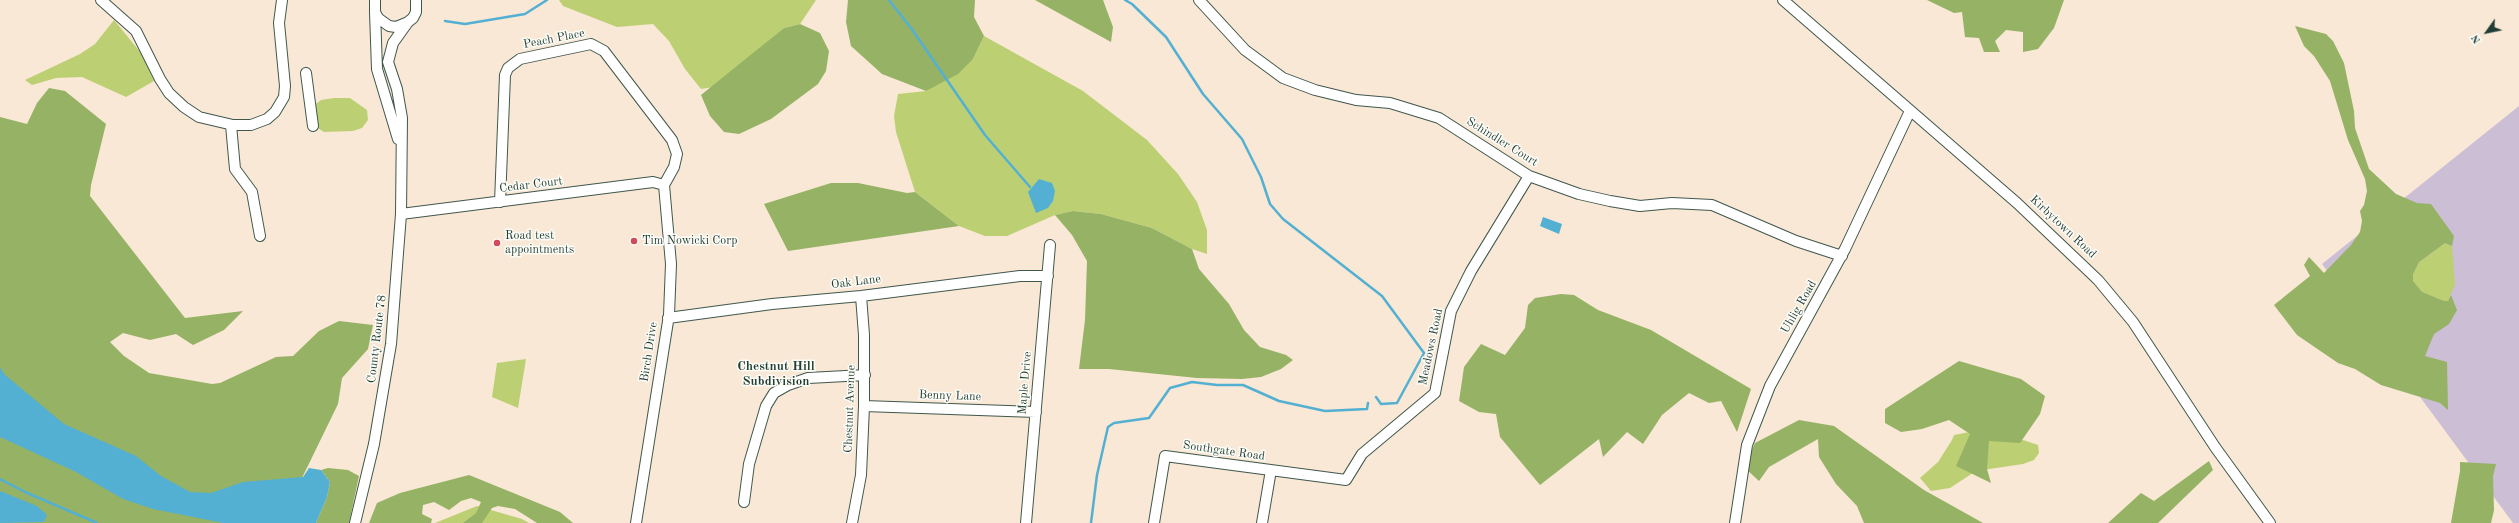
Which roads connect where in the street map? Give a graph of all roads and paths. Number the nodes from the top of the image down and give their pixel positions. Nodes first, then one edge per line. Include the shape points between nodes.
1 (101, 0) edge
2 (282, 0) edge
3 (374, 0) edge
4 (416, 0) edge
5 (425, 0) edge
6 (1199, 0) edge
7 (1783, 0) edge
8 (375, 12) junction
9 (416, 12) junction
10 (408, 22) junction
11 (306, 73) dead end
12 (1910, 112) junction
13 (231, 125) junction
14 (313, 126) dead end
15 (401, 154) junction
16 (1528, 176) junction
17 (664, 185) junction
18 (500, 202) junction
19 (401, 214) junction
20 (260, 236) dead end
21 (1050, 246) dead end
22 (1842, 256) junction
23 (1048, 276) junction
24 (861, 296) junction
25 (668, 318) junction
26 (864, 375) junction
27 (864, 406) junction
28 (1036, 412) junction
29 (1271, 470) junction
30 (1346, 480) joint
31 (744, 502) dead end
32 (855, 522) edge
33 (355, 523) edge
34 (636, 523) edge
35 (1026, 523) edge
36 (1154, 523) edge
37 (1262, 523) edge
38 (1735, 523) edge
39 (2270, 523) edge

1 - 13 street via 136,31 160,79 184,107 199,116
2 - 13 street via 279,28 286,86 284,97 275,112 267,119 251,125
3 - 8 street, County Route 78
4 - 9 street
5 - 9 street, County Route 78
6 - 16 street, Schindler Court via 1245,50 1283,78 1315,90 1356,100 1390,103 1439,118 1489,148
7 - 12 street, Kirbytown Road
8 - 10 street via 378,18 389,26 402,26
8 - 15 street, County Route 78 via 377,69
9 - 10 street, County Route 78
10 - 15 street, County Route 78 via 393,43 388,62 400,100
11 - 14 street
12 - 22 street, Uhlig Road
12 - 39 street, Kirbytown Road via 2022,207 2075,255 2103,285 2136,326
13 - 20 street via 235,169 252,192
15 - 19 street, County Route 78
16 - 22 street, Schindler Court via 1580,194 1640,206 1672,203 1712,205 1796,241
16 - 30 street, Meadows Road via 1471,271 1451,311 1435,392 1362,454
17 - 18 street, Cedar Court via 653,182
17 - 18 street, Peach Place via 674,167 677,154 672,140 604,51 591,44 520,59 508,68 505,75
17 - 25 street, Birch Drive via 671,264
18 - 19 street, Cedar Court
19 - 33 street, County Route 78 via 391,344 374,444
21 - 23 street, Maple Drive
22 - 38 street, Uhlig Road via 1770,386 1753,429 1739,486
23 - 24 street, Oak Lane via 1020,276
23 - 28 street, Maple Drive
24 - 25 street, Oak Lane via 772,304
24 - 26 street, Chestnut Avenue
25 - 34 street, Birch Drive
26 - 27 street, Chestnut Avenue
26 - 31 street via 808,378 774,393 766,406 749,464
27 - 28 street, Benny Lane
27 - 32 street, Chestnut Avenue via 861,475
28 - 35 street, Maple Drive
29 - 30 street, Southgate Road
29 - 36 street, Southgate Road via 1165,456
29 - 37 street

